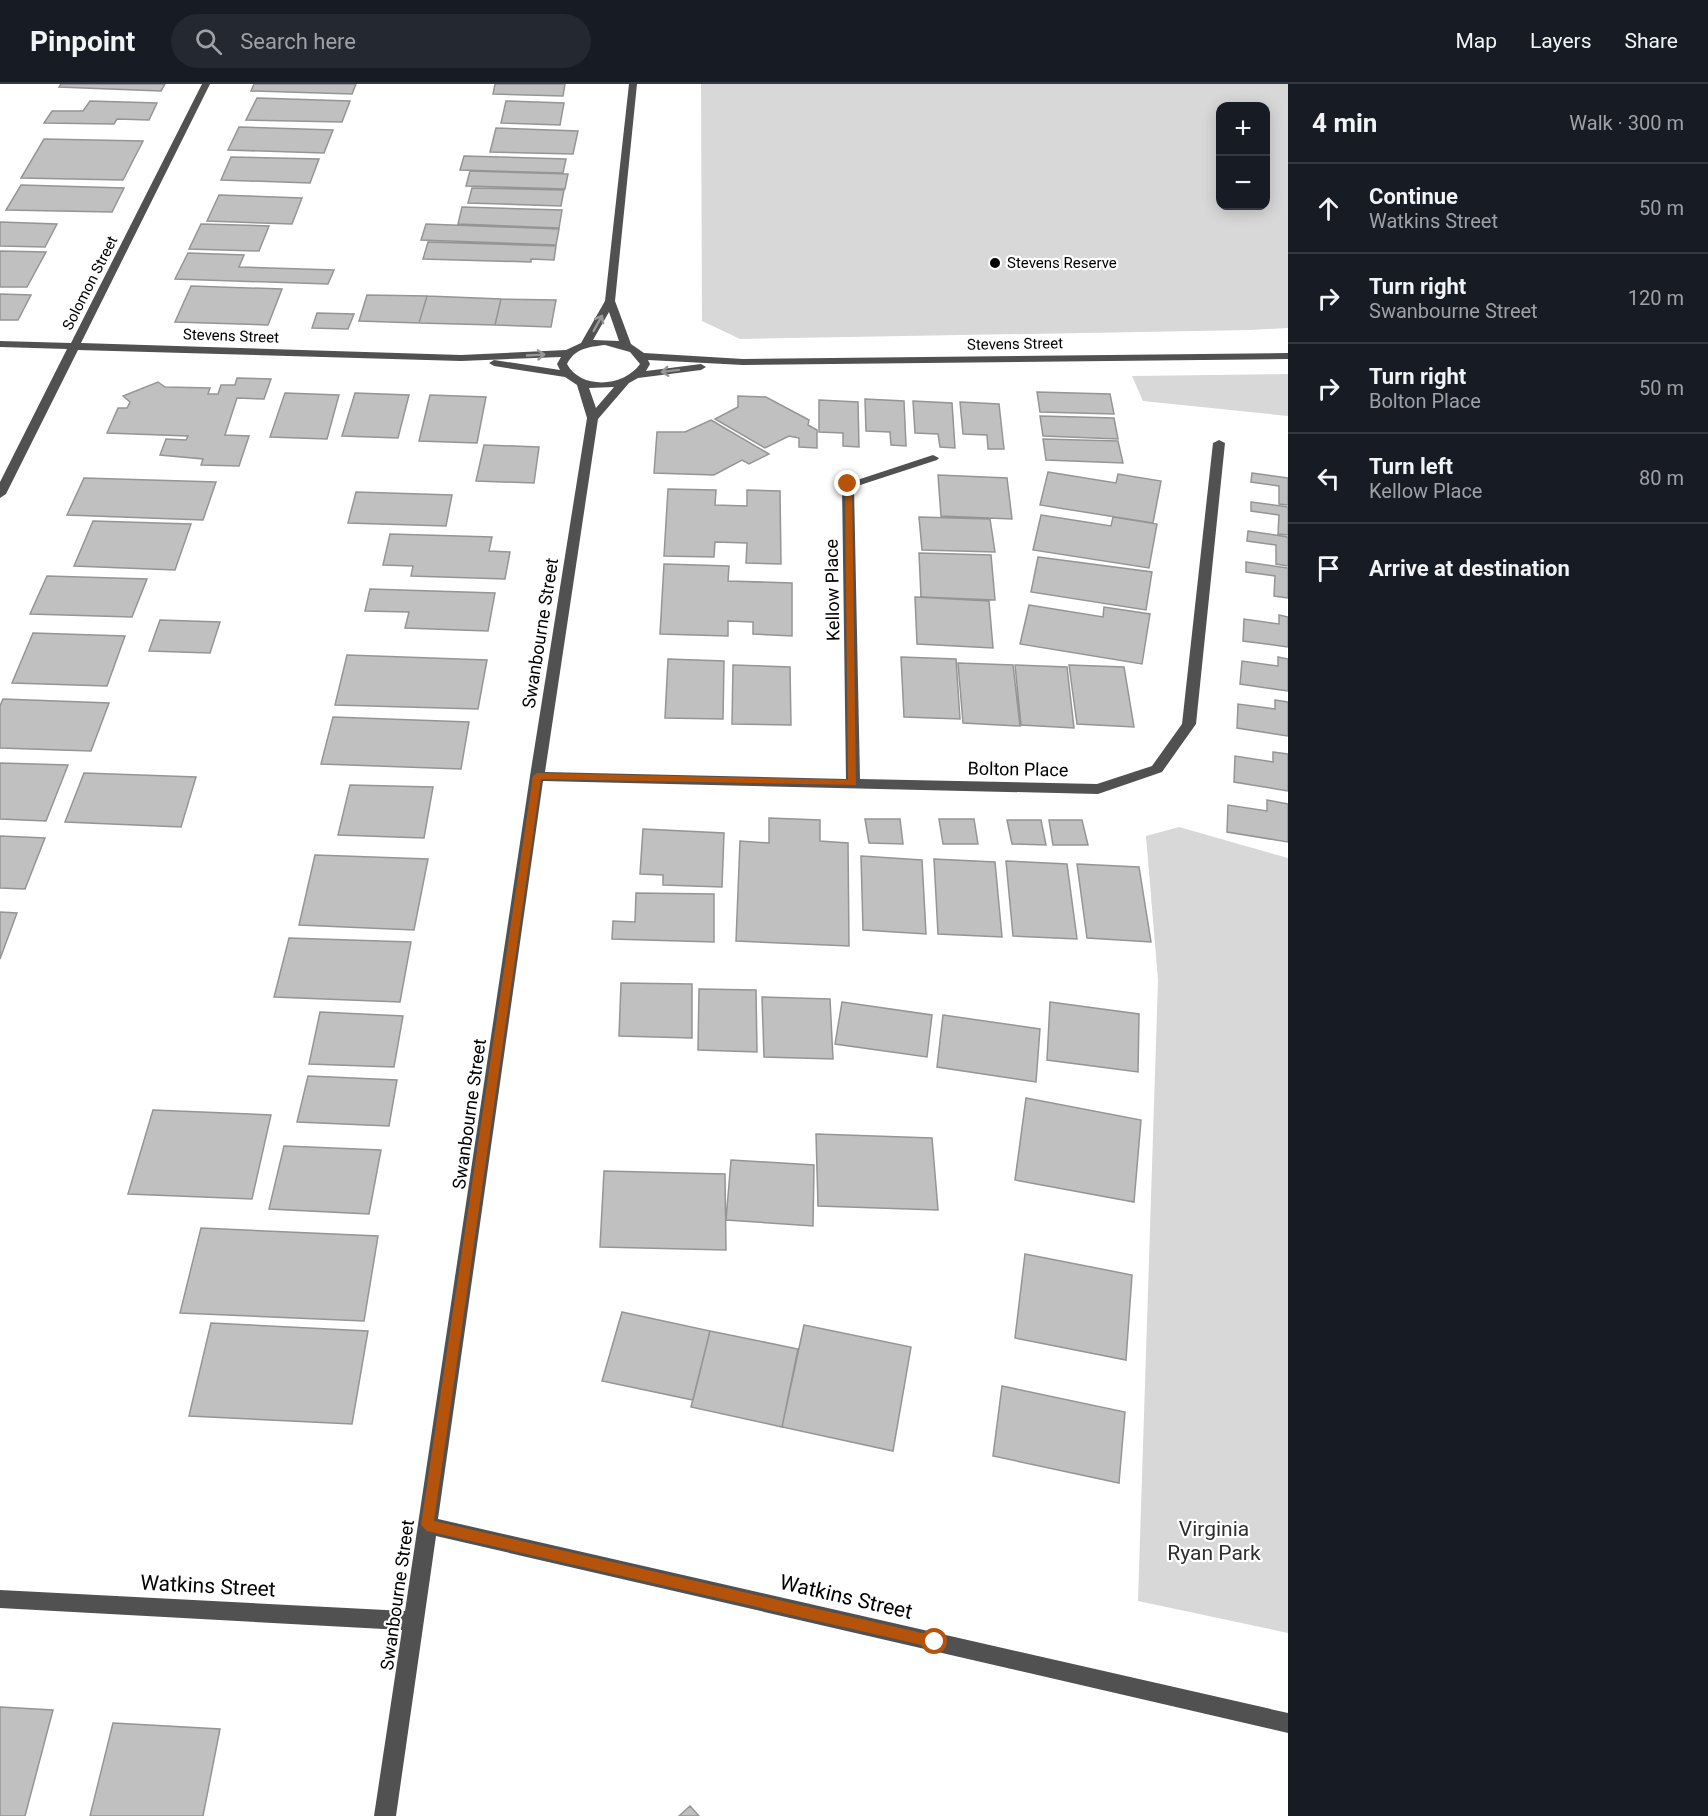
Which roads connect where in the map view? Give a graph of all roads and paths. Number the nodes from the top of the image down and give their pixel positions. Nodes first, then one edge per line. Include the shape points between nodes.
1 (206, 84) edge
2 (633, 84) edge
3 (610, 302) junction
4 (0, 344) edge
5 (586, 344) junction
6 (626, 346) junction
7 (75, 347) junction
8 (568, 353) junction
9 (642, 356) junction
10 (1288, 356) edge
11 (461, 358) junction
12 (743, 362) junction
13 (568, 374) junction
14 (638, 375) junction
15 (625, 381) junction
16 (582, 382) junction
17 (593, 418) junction
18 (1218, 443) dead end
19 (933, 458) dead end
20 (0, 494) edge
21 (537, 776) junction
22 (853, 783) junction
23 (427, 1525) junction
24 (0, 1599) edge
25 (414, 1621) junction
26 (1288, 1723) edge
27 (385, 1816) edge

1 - 7 street, Solomon Street
2 - 3 street
5 -> 3 street
3 - 6 street
4 - 7 street, Stevens Street
5 - 6 street, Stevens Street
5 - 8 street, Stevens Street
6 - 9 street, Stevens Street
7 - 11 street, Stevens Street
7 - 20 street, Solomon Street
11 -> 8 street, Stevens Street
8 - 13 street via 562,364
9 - 12 street, Stevens Street
9 - 14 street via 645,364
10 - 12 street, Stevens Street
11 - 13 street, Stevens Street
12 -> 14 street, Stevens Street
13 - 16 street, Stevens Street
14 - 15 street, Stevens Street
15 - 16 street, Stevens Street via 599,385
15 - 17 street
16 - 17 street, Swanbourne Street
17 - 21 street, Swanbourne Street
18 - 22 street, Bolton Place via 1190,724 1157,769 1098,789
19 - 22 street, Kellow Place via 848,484
21 - 22 street, Bolton Place
21 - 23 street, Swanbourne Street
23 - 25 street, Swanbourne Street
23 - 26 street, Watkins Street
24 - 25 street, Watkins Street
25 - 27 street, Swanbourne Street

